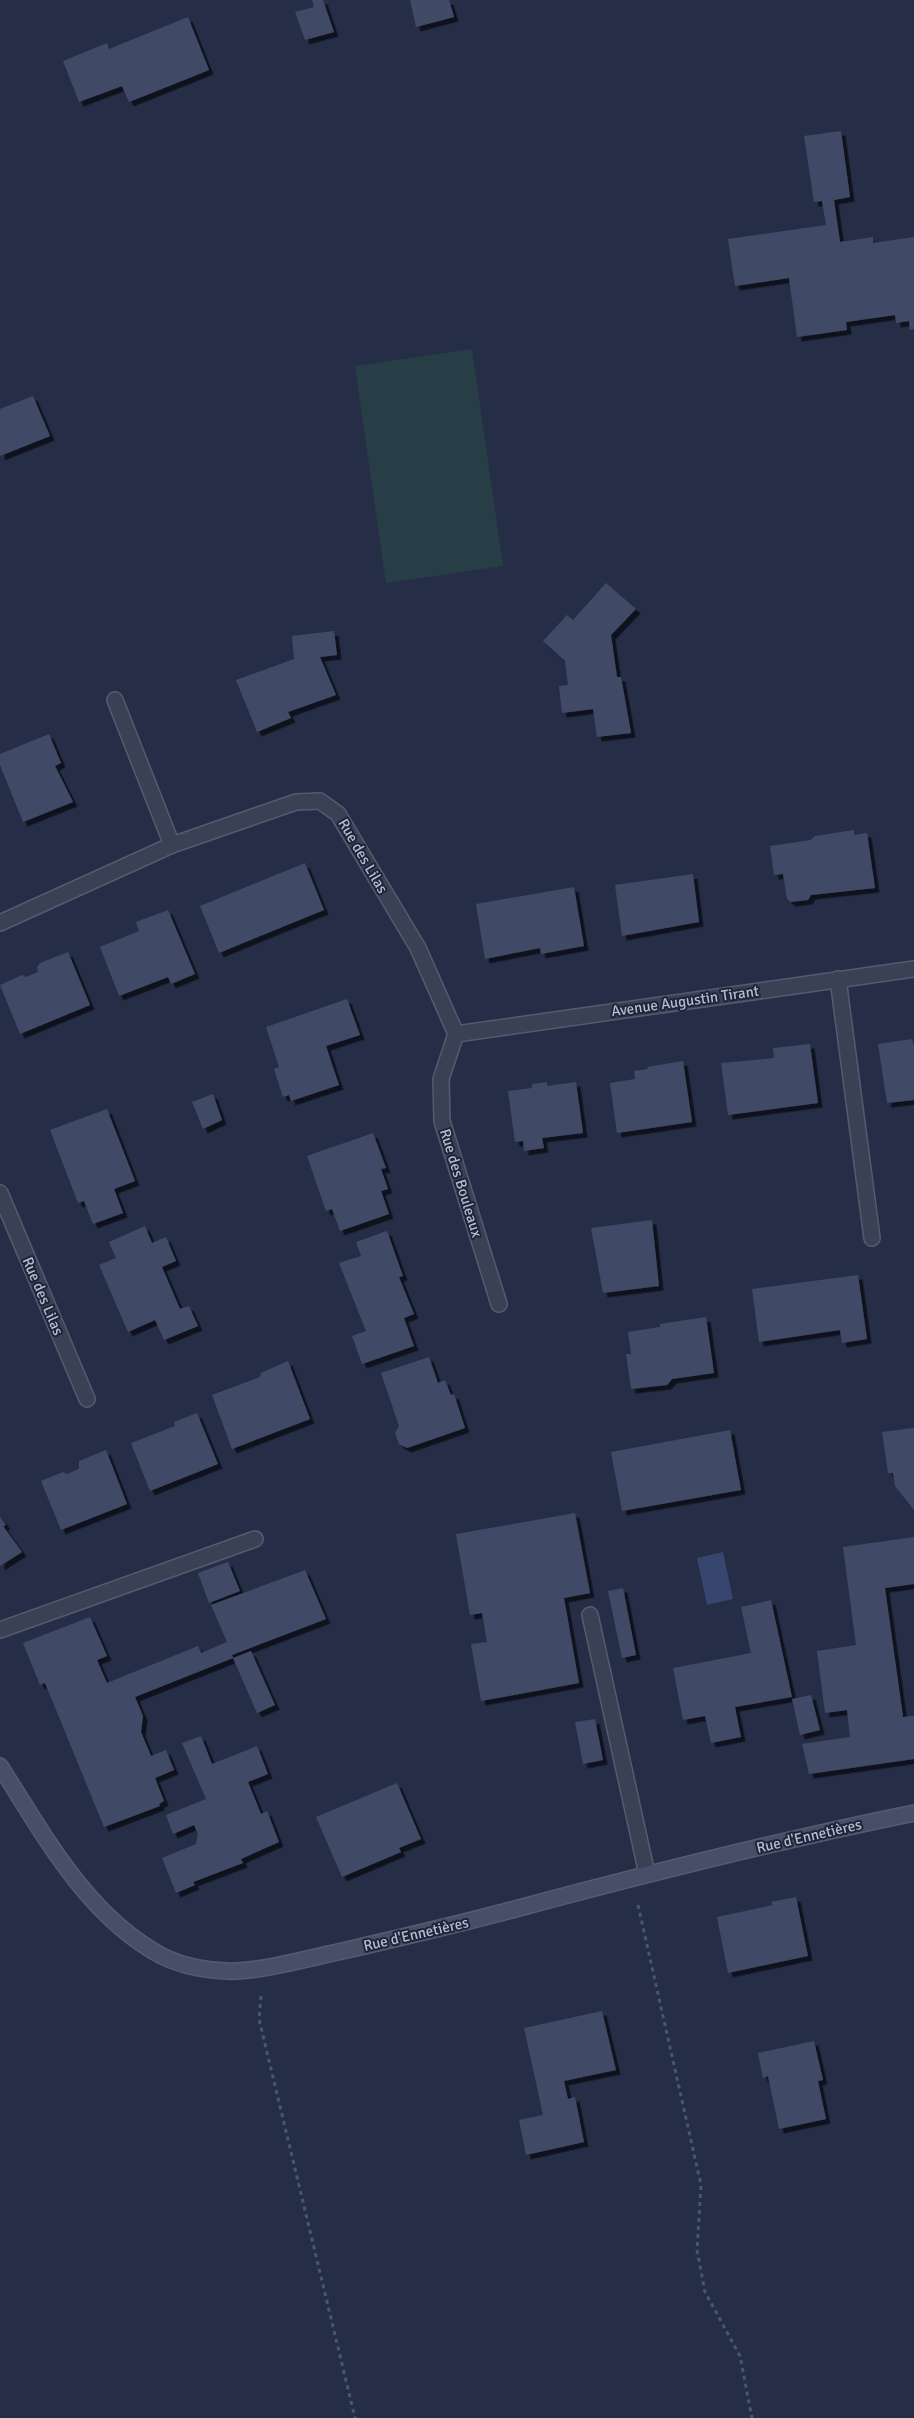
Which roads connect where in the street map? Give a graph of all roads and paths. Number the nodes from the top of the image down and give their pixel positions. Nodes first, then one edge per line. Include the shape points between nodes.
1 (115, 700) dead end
2 (172, 845) junction
3 (0, 923) edge
4 (914, 969) edge
5 (838, 979) junction
6 (456, 1034) junction
7 (0, 1193) edge
8 (872, 1238) dead end
9 (499, 1304) dead end
10 (87, 1399) dead end
11 (255, 1539) dead end
12 (590, 1615) dead end
13 (0, 1630) edge
14 (0, 1766) edge
15 (914, 1813) edge
16 (647, 1874) junction
17 (631, 1878) junction
18 (263, 1968) junction
19 (355, 2418) edge
20 (752, 2418) edge

1 - 2 street
2 - 3 street, Rue des Lilas
2 - 6 street, Rue des Lilas via 296,802 320,801 338,814 418,948
4 - 5 street, Avenue Augustin Tirant
5 - 6 street, Avenue Augustin Tirant
5 - 8 street
6 - 9 street, Rue des Bouleaux via 441,1079 442,1121
7 - 10 street, Rue des Lilas
11 - 13 street
12 - 16 street
14 - 18 street, Rue d'Ennetières via 72,1876 139,1941 163,1956 193,1967 235,1971
15 - 16 street, Rue d'Ennetières
16 - 17 street, Rue d'Ennetières
17 - 18 street, Rue d'Ennetières via 450,1927
17 - 20 path via 701,2185 697,2250 705,2292 740,2356
18 - 19 path via 259,2019

